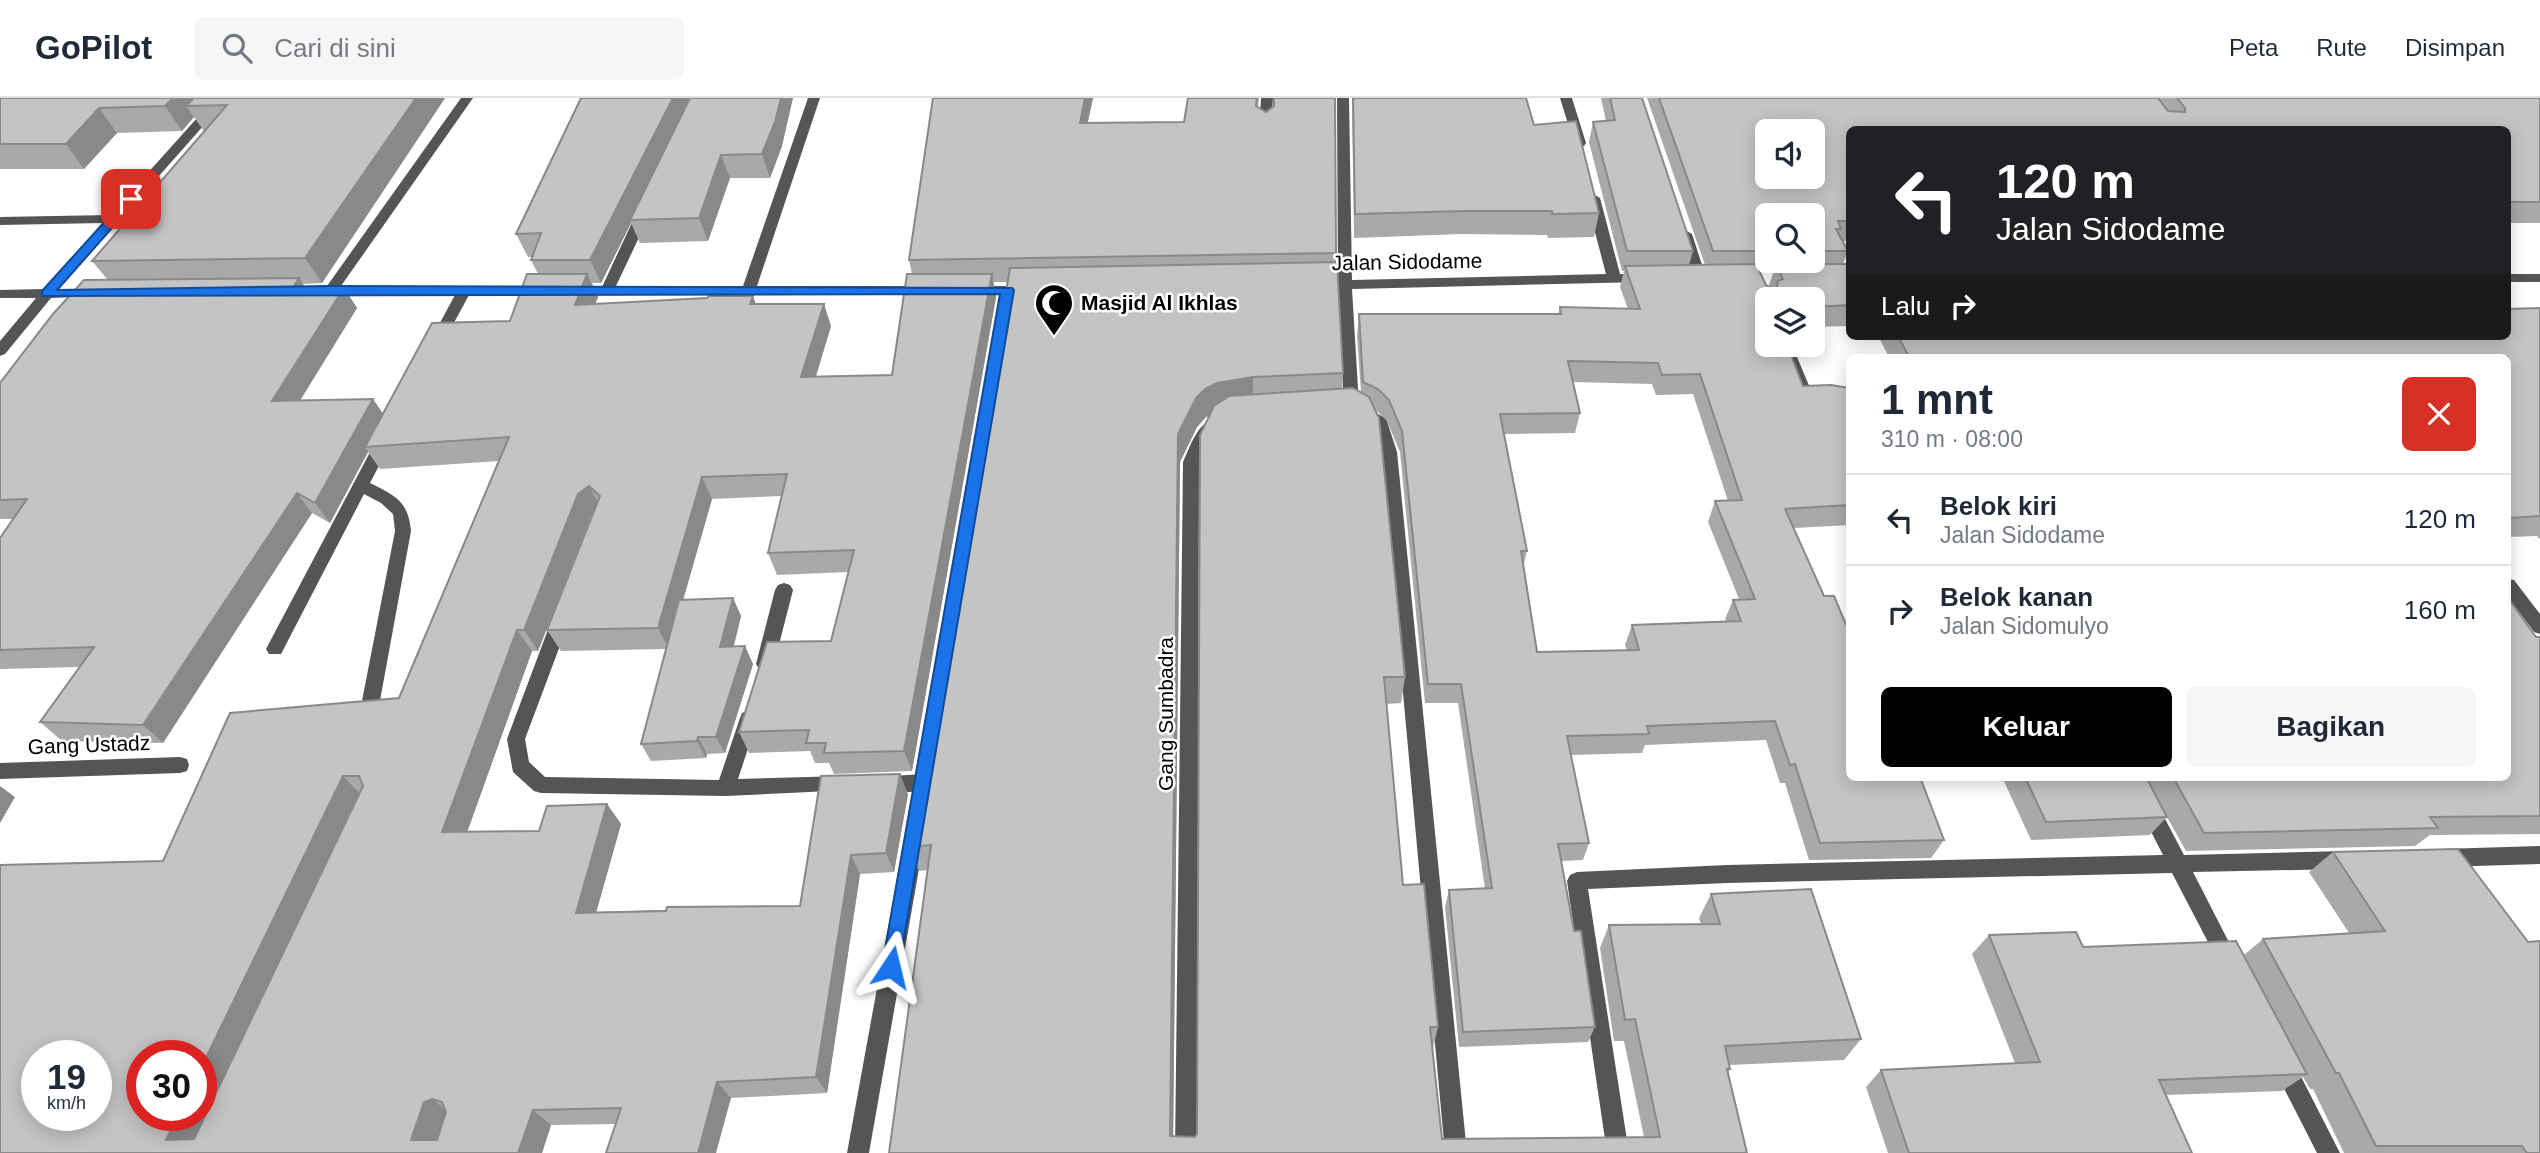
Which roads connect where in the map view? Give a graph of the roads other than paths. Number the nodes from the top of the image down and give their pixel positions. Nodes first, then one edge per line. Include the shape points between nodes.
1 (222, 98) edge
2 (467, 98) edge
3 (814, 98) edge
4 (1266, 98) edge
5 (1343, 98) edge
6 (1566, 98) edge
7 (1265, 129) edge
8 (1583, 154) edge
9 (1590, 186) edge
10 (653, 195) edge
11 (1678, 215) edge
12 (113, 219) junction
13 (0, 221) edge
14 (1698, 277) edge
15 (1660, 278) edge
16 (2511, 278) edge
17 (2540, 278) edge
18 (1614, 279) junction
19 (1303, 285) edge
20 (1345, 285) junction
21 (331, 290) junction
22 (464, 290) junction
23 (1044, 290) edge
24 (304, 291) edge
25 (607, 291) junction
26 (748, 291) junction
27 (114, 293) edge
28 (0, 294) edge
29 (47, 294) junction
30 (0, 351) edge
31 (1790, 357) edge
32 (425, 364) edge
33 (1846, 401) edge
34 (1228, 418) edge
35 (393, 424) edge
36 (360, 485) junction
37 (2511, 589) edge
38 (784, 590) dead end
39 (566, 608) edge
40 (2540, 627) edge
41 (275, 649) dead end
42 (760, 681) edge
43 (370, 706) edge
44 (753, 706) edge
45 (180, 765) dead end
46 (0, 771) edge
47 (2135, 781) edge
48 (726, 788) junction
49 (2540, 855) edge
50 (2428, 858) edge
51 (2359, 860) edge
52 (2178, 865) junction
53 (2235, 973) edge
54 (2273, 1045) edge
55 (858, 1153) edge
56 (1186, 1153) edge
57 (1456, 1153) edge
58 (1618, 1153) edge
59 (2329, 1153) edge

1 - 12 street
2 - 21 street
3 - 26 street
4 - 7 street
5 - 20 street
6 - 8 street
9 - 18 street
10 - 25 street
11 - 14 street
12 - 13 street
12 - 29 street
15 - 18 street, Jalan Sidodame
16 - 17 street
18 - 20 street, Jalan Sidodame
19 - 20 street, Jalan Sidodame
20 - 57 street via 1345,410 1365,411 1381,422 1389,452
21 - 22 street
21 - 24 street
22 - 25 street
22 - 32 street
23 - 26 street via 1006,297 946,290
25 - 26 street
27 - 29 street
28 - 29 street
29 - 30 street
31 - 33 street via 1804,391
34 - 56 street, Gang Sumbadra via 1209,429 1191,462
35 - 36 street
36 - 41 street
36 - 43 street via 401,512 403,531
37 - 40 street
38 - 42 street
39 - 48 street via 516,739 520,766 541,785
44 - 48 street
45 - 46 street, Gang Ustadz
47 - 52 street
48 - 55 street via 925,775
49 - 50 street
51 - 52 street
52 - 53 street
52 - 58 street via 1577,881
54 - 59 street

